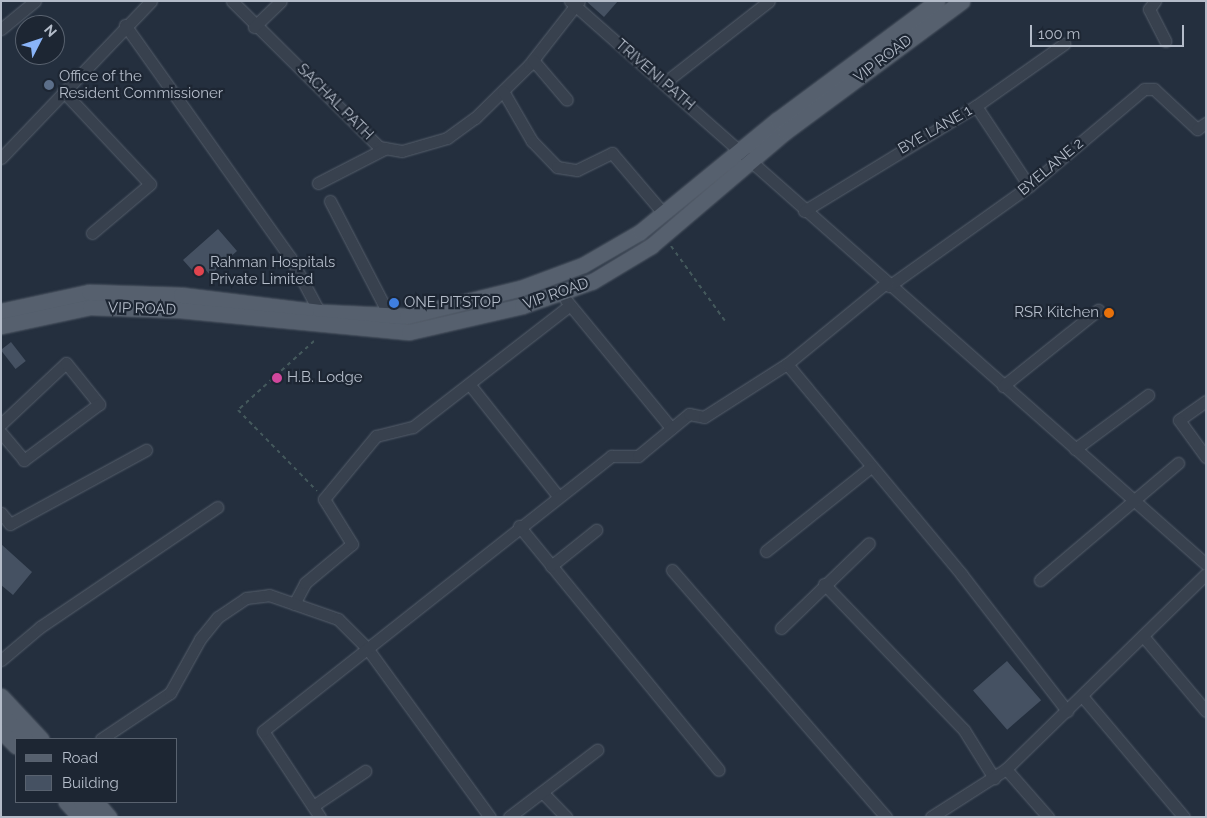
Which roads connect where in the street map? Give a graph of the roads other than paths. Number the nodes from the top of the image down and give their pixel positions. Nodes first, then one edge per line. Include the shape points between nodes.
1 (35, 1) edge
2 (151, 1) edge
3 (232, 1) edge
4 (281, 1) edge
5 (769, 1) edge
6 (937, 1) edge
7 (962, 1) edge
8 (1155, 1) edge
9 (575, 3) edge
10 (125, 25) junction
11 (254, 27) junction
12 (1, 29) edge
13 (1165, 41) dead end
14 (1064, 44) dead end
15 (533, 60) junction
16 (664, 82) junction
17 (63, 91) junction
18 (503, 91) junction
19 (567, 100) dead end
20 (976, 106) junction
21 (1202, 126) edge
22 (1206, 138) edge
23 (386, 148) junction
24 (740, 149) junction
25 (1, 158) edge
26 (750, 164) junction
27 (318, 183) dead end
28 (1029, 186) junction
29 (330, 201) dead end
30 (804, 211) junction
31 (663, 213) junction
32 (92, 233) dead end
33 (888, 285) junction
34 (561, 292) junction
35 (569, 306) junction
36 (1098, 310) dead end
37 (1, 311) edge
38 (320, 312) junction
39 (389, 315) junction
40 (1, 326) edge
41 (327, 328) junction
42 (787, 364) junction
43 (470, 385) junction
44 (1003, 386) junction
45 (1148, 395) dead end
46 (1206, 401) edge
47 (1, 424) edge
48 (671, 428) junction
49 (1, 433) edge
50 (1075, 449) junction
51 (146, 450) dead end
52 (1205, 455) edge
53 (1178, 464) dead end
54 (871, 467) junction
55 (558, 496) junction
56 (1131, 499) junction
57 (217, 507) dead end
58 (1, 513) edge
59 (519, 526) junction
60 (596, 530) dead end
61 (869, 543) dead end
62 (766, 551) dead end
63 (1206, 564) edge
64 (551, 566) junction
65 (672, 570) dead end
66 (1205, 577) edge
67 (1040, 580) dead end
68 (824, 584) junction
69 (294, 604) junction
70 (781, 628) dead end
71 (1143, 636) junction
72 (367, 648) junction
73 (1, 660) edge
74 (1, 696) edge
75 (1082, 696) junction
76 (1067, 711) junction
77 (1206, 711) edge
78 (1, 714) edge
79 (1, 731) edge
80 (24, 738) edge
81 (40, 738) edge
82 (102, 738) edge
83 (15, 745) edge
84 (597, 750) dead end
85 (719, 770) dead end
86 (1006, 770) junction
87 (364, 771) dead end
88 (994, 778) junction
89 (542, 792) junction
90 (69, 803) edge
91 (313, 806) junction
92 (89, 811) edge
93 (109, 817) edge
94 (320, 817) edge
95 (490, 817) edge
96 (510, 817) edge
97 (566, 817) edge
98 (886, 817) edge
99 (931, 817) edge
100 (1048, 817) edge
101 (1184, 817) edge

1 - 12 street
2 - 10 street
3 - 11 street, SACHAL PATH
4 - 11 street
5 - 16 street
6 - 24 main road, VIP ROAD
7 - 26 main road, VIP ROAD via 786,132
8 - 13 street via 1149,9
9 - 15 street, SACHAL PATH
9 - 16 street, TRIVENI PATH
10 - 17 street
10 - 38 street via 290,257
11 - 23 street, SACHAL PATH via 316,80 379,147
14 - 20 street, BYE LANE 1
15 - 18 street, SACHAL PATH
15 - 19 street
16 - 24 street, TRIVENI PATH
17 - 25 street
17 - 32 street via 150,184
18 - 23 street, SACHAL PATH via 447,138 402,151
18 - 31 street via 532,141 557,168 577,170 612,153
20 - 28 street
20 - 30 street, BYE LANE 1
21 - 22 street, BYELANE 2
21 - 28 street, BYELANE 2 via 1154,89 1144,89
23 - 27 street
24 - 26 street, TRIVENI PATH
24 - 31 main road, VIP ROAD
26 - 30 street, TRIVENI PATH
26 - 34 main road, VIP ROAD via 651,246 593,281
28 - 33 street, BYELANE 2
29 - 39 street
30 - 33 street, TRIVENI PATH
31 - 39 main road, VIP ROAD via 583,265 521,288 407,316
33 - 42 street, BYELANE 2
33 - 44 street, TRIVENI PATH
34 - 35 street
34 - 41 main road, VIP ROAD via 522,306 409,332
35 - 43 street
35 - 48 street
36 - 44 street
37 - 38 main road, VIP ROAD via 89,292 181,295
38 - 39 main road, VIP ROAD
38 - 41 street
40 - 41 main road, VIP ROAD via 90,307 180,310
42 - 48 street, BYELANE 2 via 704,417 689,414
42 - 54 street
43 - 55 street
43 - 69 street via 413,428 376,436 324,498 352,544 305,583
44 - 50 street, TRIVENI PATH
45 - 50 street
46 - 52 street via 1180,420
47 - 49 street via 66,363 99,404 24,460
48 - 55 street, BYELANE 2 via 638,456 611,456
50 - 56 street, TRIVENI PATH
51 - 58 street via 10,524
53 - 56 street
54 - 62 street
54 - 76 street
55 - 59 street, BYELANE 2
56 - 63 street, TRIVENI PATH
56 - 67 street
57 - 73 street via 40,627
59 - 64 street
59 - 72 street, BYELANE 2
60 - 64 street
61 - 68 street
64 - 85 street
65 - 98 street
66 - 71 street
68 - 70 street
68 - 88 street via 964,730
69 - 72 street via 338,619
69 - 82 street via 269,595 246,598 218,617 200,639 170,693
71 - 75 street
71 - 77 street
72 - 91 street, BYELANE 2 via 263,731
72 - 95 street
74 - 81 main road
75 - 76 street
75 - 101 street
76 - 86 street
78 - 80 main road
79 - 83 main road
84 - 89 street
86 - 88 street
86 - 100 street
87 - 91 street
88 - 99 street
89 - 96 street
89 - 97 street
90 - 92 main road
91 - 94 street
92 - 93 main road

